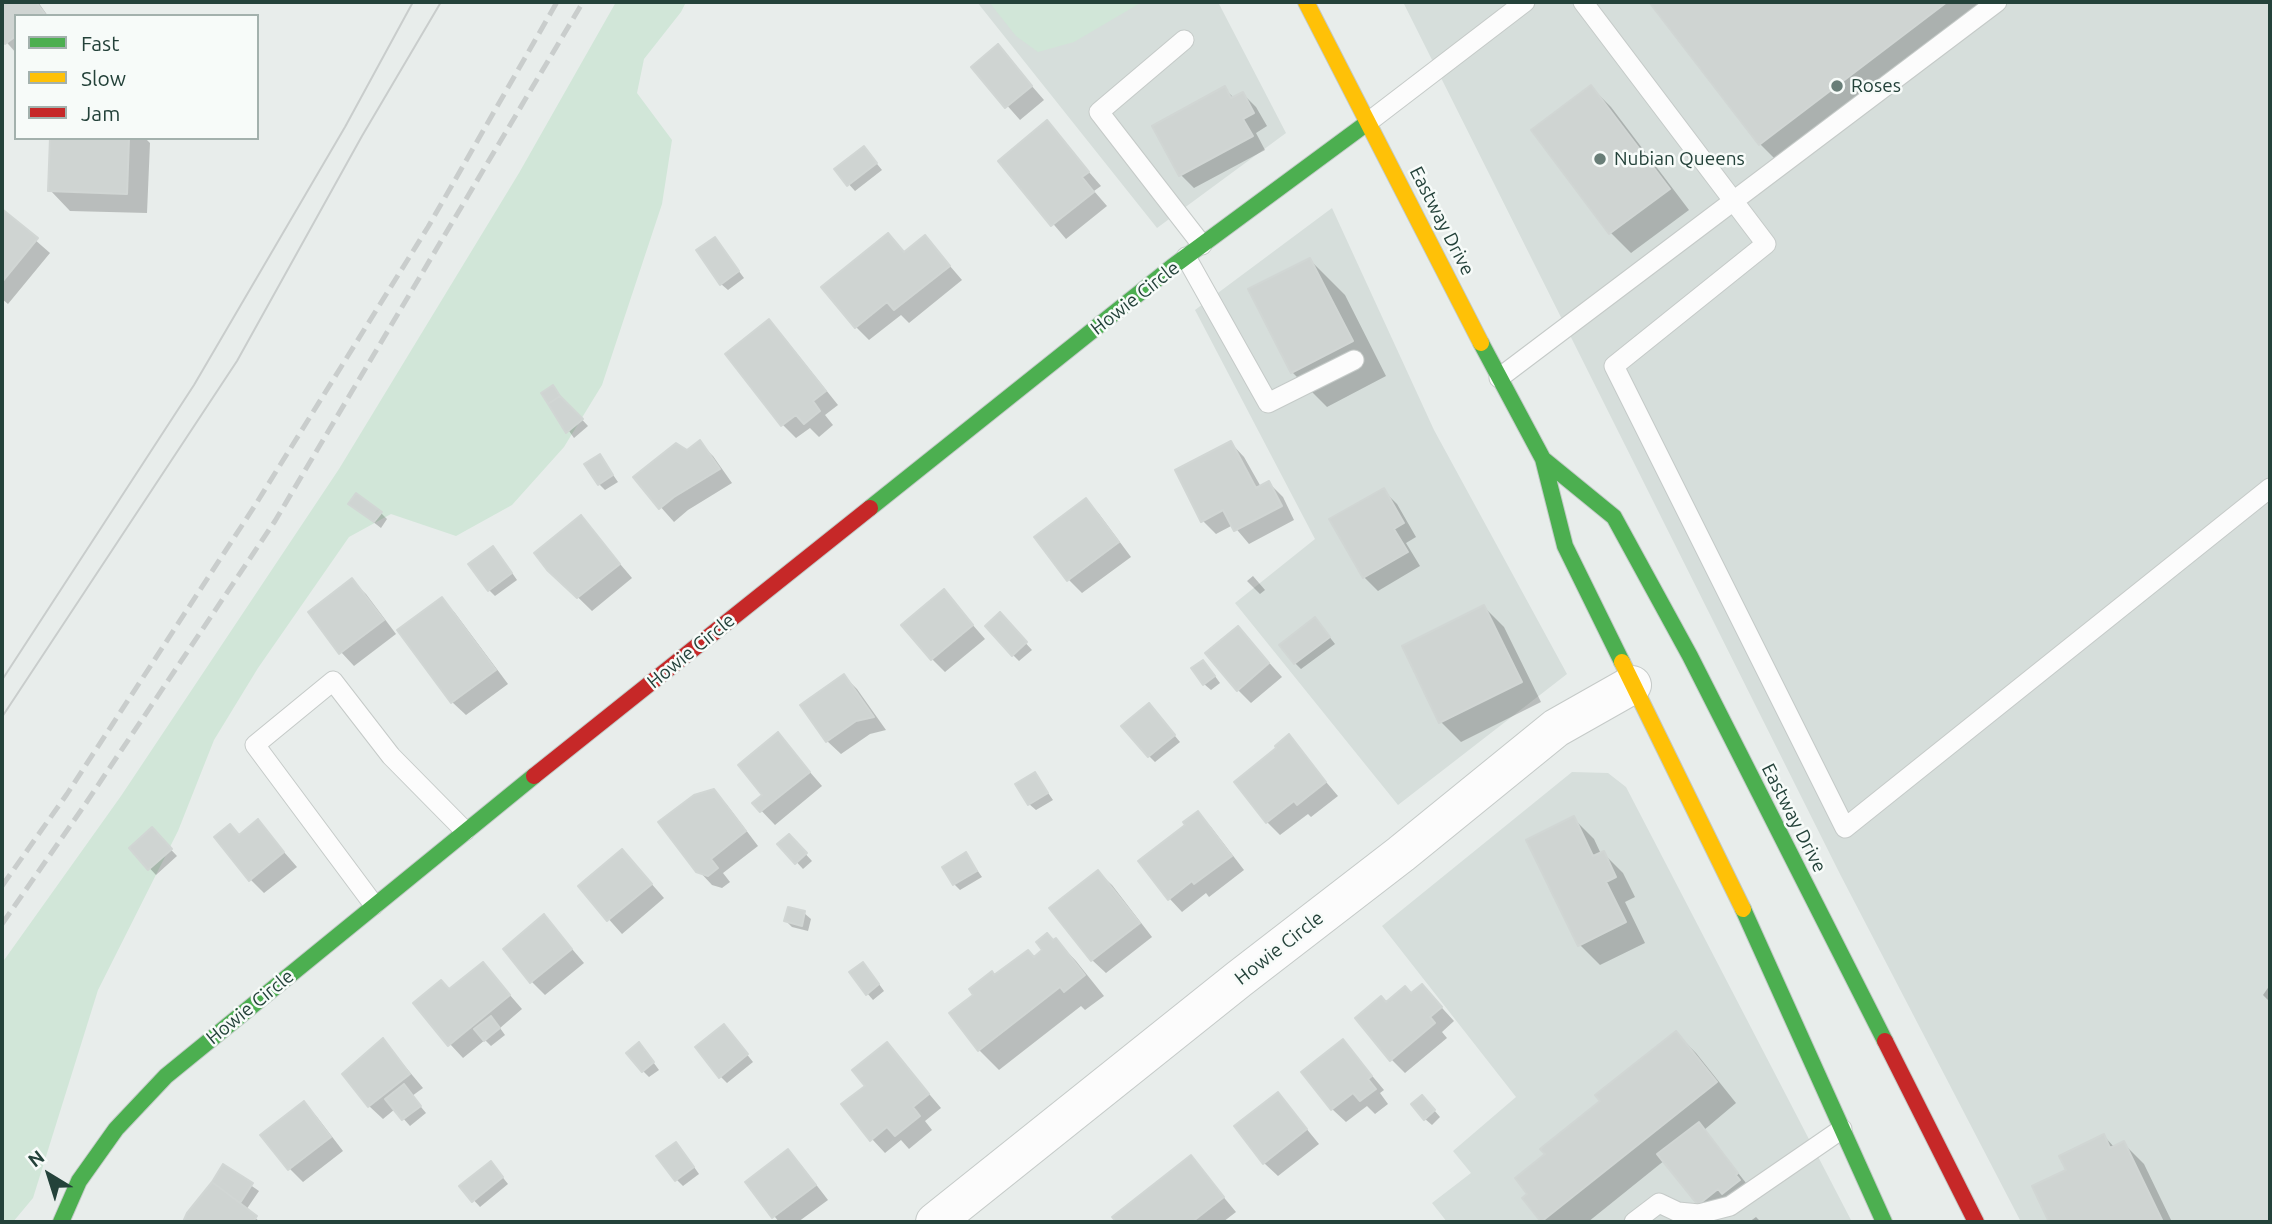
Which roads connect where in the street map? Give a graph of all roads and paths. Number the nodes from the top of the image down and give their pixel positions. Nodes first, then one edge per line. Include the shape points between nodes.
1 (1306, 2) edge
2 (1525, 2) edge
3 (1583, 2) edge
4 (1997, 2) edge
5 (1184, 40) dead end
6 (1367, 123) junction
7 (1734, 201) junction
8 (1194, 251) junction
9 (1354, 360) dead end
10 (1499, 378) junction
11 (1543, 459) junction
12 (2270, 488) edge
13 (1632, 685) junction
14 (465, 831) junction
15 (374, 905) junction
16 (1842, 1129) junction
17 (1724, 1214) edge
18 (61, 1222) edge
19 (935, 1222) edge
20 (1634, 1222) edge
21 (1884, 1222) edge
22 (1976, 1222) edge

1 - 6 main road, Eastway Drive
2 - 6 lane
3 - 7 lane
4 - 7 lane
5 - 8 lane via 1099,112
6 - 8 main road, Howie Circle
6 - 10 main road, Eastway Drive
7 - 10 lane
7 - 12 lane via 1766,244 1614,366 1845,828
8 - 9 lane via 1268,403
8 - 14 main road, Howie Circle
10 - 11 main road, Eastway Drive
11 - 13 main road, Eastway Drive via 1565,546
11 - 22 main road, Eastway Drive via 1614,517 1690,656
13 - 16 main road, Eastway Drive via 1744,910
13 - 19 street, Howie Circle via 1556,728
14 - 15 main road, Howie Circle
14 - 15 lane via 391,757 333,681 255,745
15 - 18 main road, Howie Circle via 166,1076 108,1140 79,1181
16 - 17 lane
16 - 21 main road, Eastway Drive
17 - 20 lane via 1678,1212 1659,1203

